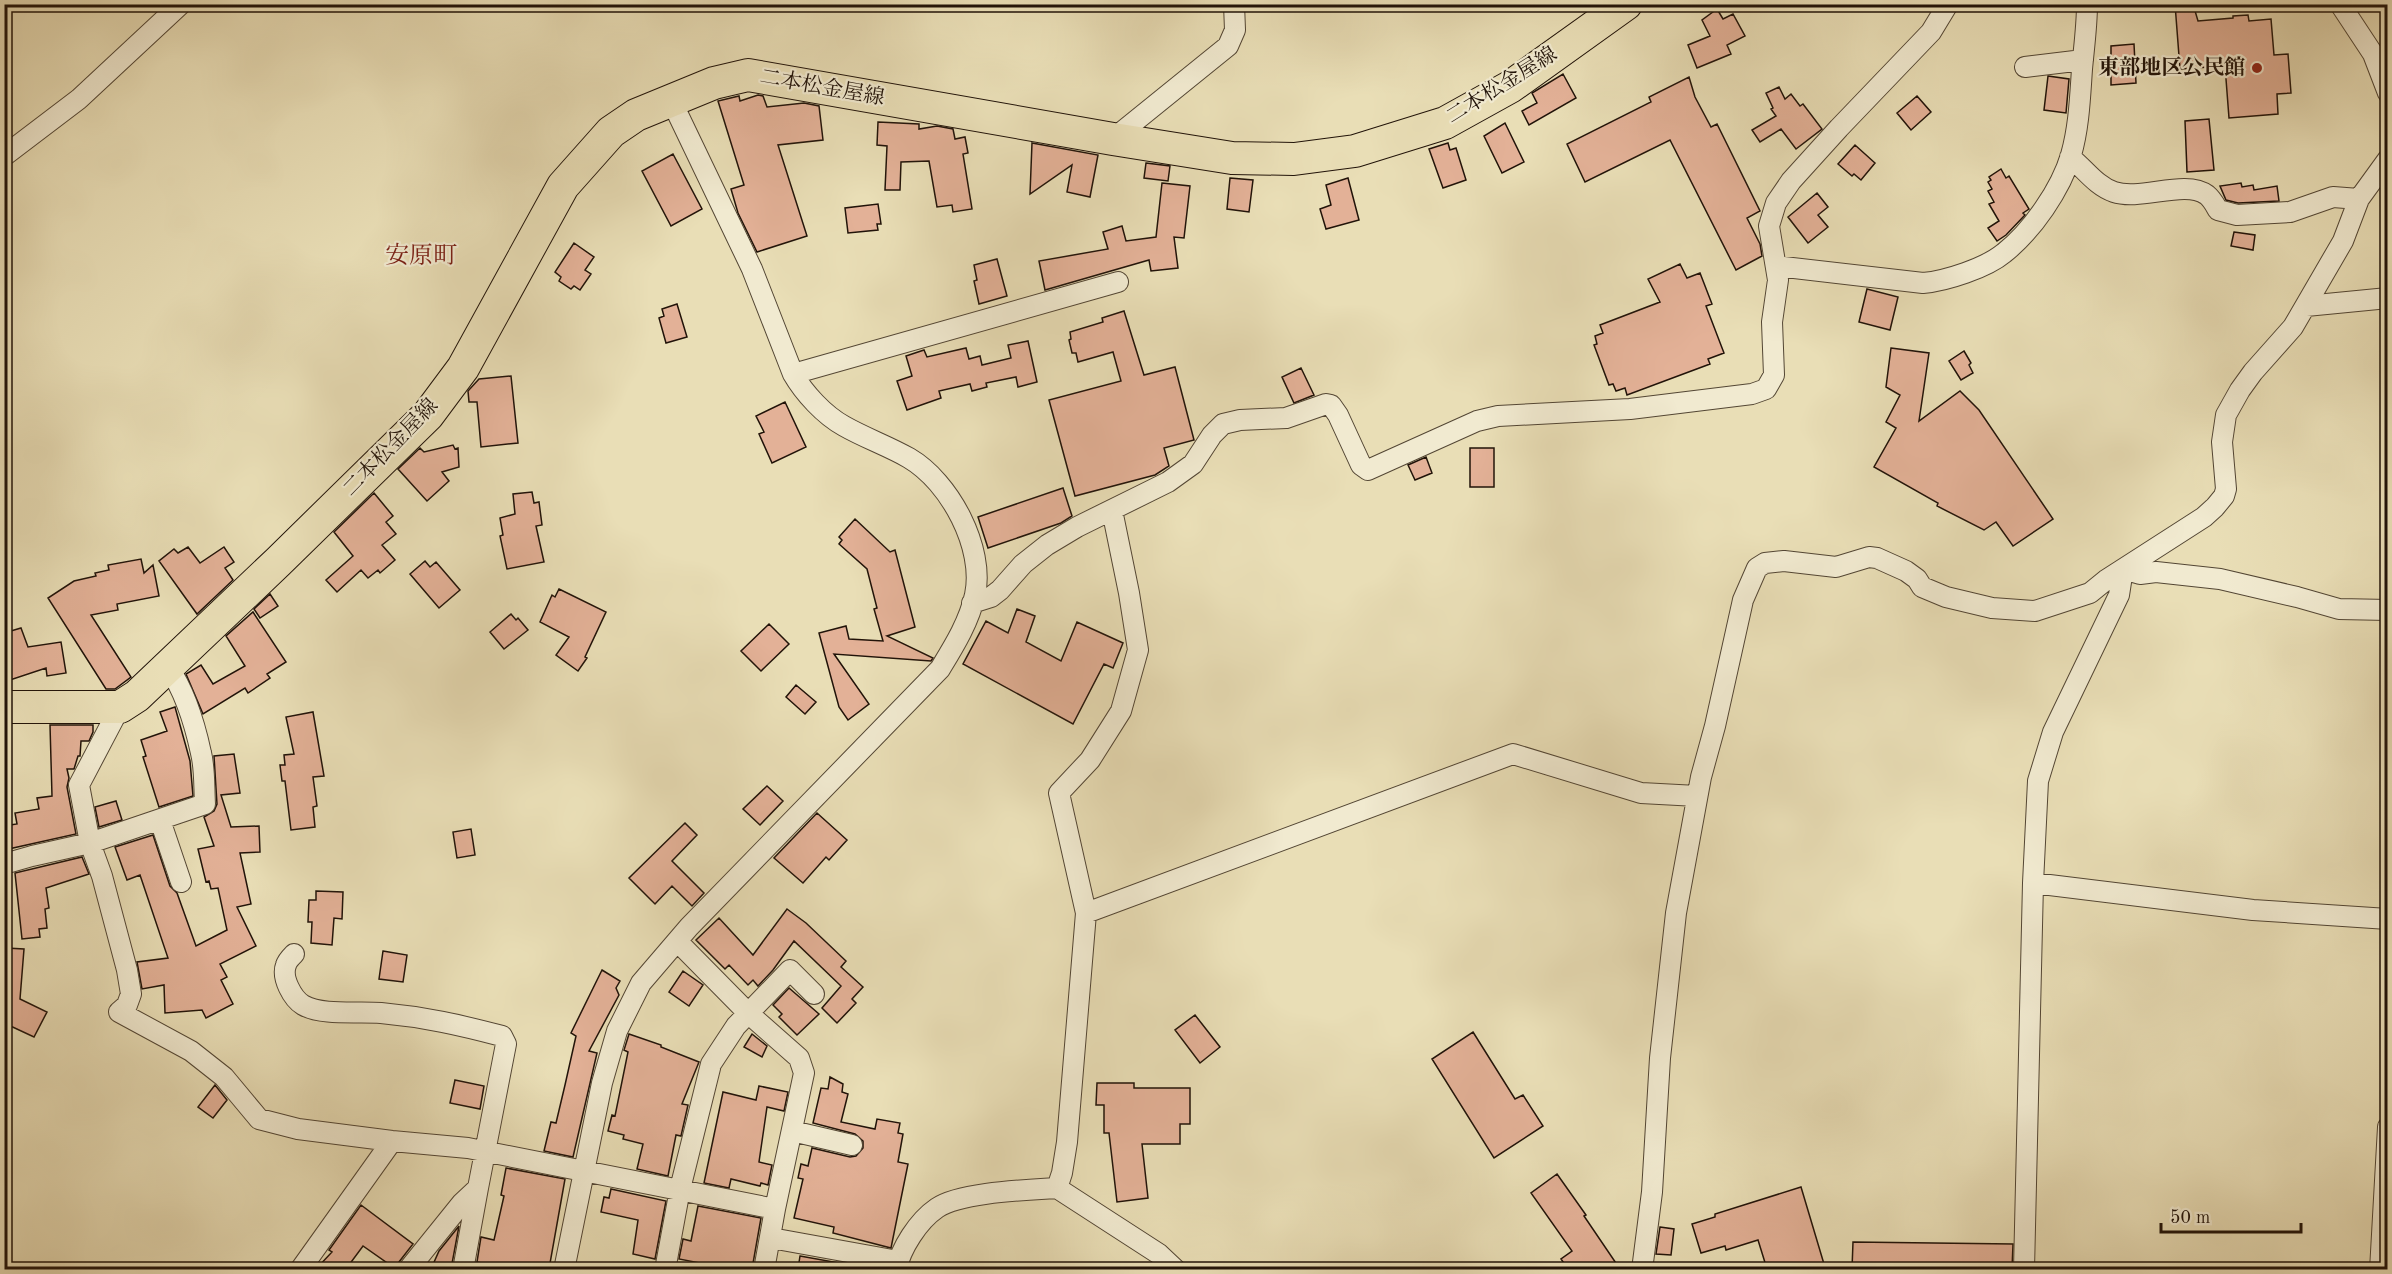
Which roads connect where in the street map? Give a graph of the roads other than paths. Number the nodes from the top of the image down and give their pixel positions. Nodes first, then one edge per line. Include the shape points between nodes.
1 (181, 4) edge
2 (1234, 4) edge
3 (1626, 4) edge
4 (1948, 4) edge
5 (2087, 4) edge
6 (2340, 4) edge
7 (2083, 60) junction
8 (2025, 67) dead end
9 (2388, 93) edge
10 (670, 100) junction
11 (1113, 139) junction
12 (4, 156) edge
13 (2070, 157) junction
14 (2388, 159) edge
15 (2359, 199) junction
16 (1776, 267) junction
17 (1118, 282) dead end
18 (2388, 298) edge
19 (2306, 306) junction
20 (793, 374) junction
21 (1112, 510) junction
22 (2123, 569) junction
23 (972, 603) junction
24 (2388, 610) edge
25 (168, 667) junction
26 (4, 707) edge
27 (120, 707) junction
28 (1697, 796) junction
29 (160, 820) junction
30 (90, 843) junction
31 (4, 864) edge
32 (181, 882) dead end
33 (2032, 883) junction
34 (1086, 913) junction
35 (2388, 919) edge
36 (677, 941) junction
37 (294, 954) dead end
38 (814, 994) dead end
39 (748, 1013) junction
40 (2388, 1128) edge
41 (792, 1131) junction
42 (392, 1141) junction
43 (852, 1145) dead end
44 (486, 1152) junction
45 (583, 1170) junction
46 (478, 1188) junction
47 (1057, 1188) junction
48 (680, 1189) junction
49 (775, 1209) junction
50 (771, 1238) junction
51 (897, 1265) edge
52 (300, 1269) edge
53 (408, 1269) edge
54 (463, 1269) edge
55 (564, 1269) edge
56 (665, 1269) edge
57 (764, 1269) edge
58 (1176, 1269) edge
59 (1642, 1269) edge
60 (2024, 1269) edge
61 (2380, 1269) edge

1 - 12 street via 79,99
2 - 11 street via 1235,30 1228,46
3 - 11 main road, 二本松金屋線 via 1510,87 1444,123 1355,151 1294,159 1232,158
4 - 16 street via 1931,32 1839,128 1776,203 1769,237
5 - 7 street
6 - 9 street via 2373,54
7 - 8 street
7 - 13 street via 2078,121
10 - 11 main road, 二本松金屋線 via 748,75
10 - 20 street via 752,269
10 - 25 main road, 二本松金屋線 via 636,115 611,132 563,186 463,369 428,416
13 - 15 street via 2099,186 2112,192 2127,195 2190,189 2209,196 2218,210 2237,215 2290,212 2333,197
13 - 16 street via 2043,209 2004,253 1946,279 1917,283
14 - 15 street
15 - 19 street via 2343,241
16 - 21 street via 1774,375 1771,384 1761,392 1630,409 1498,416 1477,421 1368,470 1361,465 1335,409 1326,404 1286,418 1223,424 1193,464 1168,482
17 - 20 street
18 - 19 street
19 - 22 street via 2240,390 2226,415 2222,442 2224,496 2204,517
20 - 23 street via 815,402 841,425 911,459 948,493 969,537 976,575
21 - 23 street via 1047,545 1000,590
21 - 34 street via 1138,651 1120,711 1090,760 1059,793
22 - 24 street via 2140,574 2220,579 2339,609
22 - 28 street via 2081,597 2035,611 2021,611 1946,597 1922,587 1917,579 1877,558 1836,567 1784,561 1765,563 1753,574 1743,600
22 - 33 street via 2119,595 2054,732 2038,781
23 - 36 street via 967,621 940,669
25 - 27 main road, 二本松金屋線
25 - 29 street via 202,754 205,804
26 - 27 main road
27 - 30 street via 79,785
28 - 34 street via 1641,793 1513,754
28 - 59 street via 1676,913
29 - 30 street
29 - 32 street
30 - 31 street
30 - 42 street via 127,970 131,994 119,1012 191,1051 224,1077 259,1119 298,1129
33 - 35 street via 2253,910
33 - 60 street
34 - 47 street via 1067,1142
36 - 39 street
36 - 45 street via 641,983 616,1031
37 - 44 street via 286,965 288,985 301,1004 316,1010 447,1021 502,1036 506,1044
38 - 39 street via 790,970
39 - 41 street via 799,1058 804,1073
39 - 48 street via 711,1064
40 - 61 street
41 - 43 street
41 - 49 street
42 - 44 street
42 - 52 street
44 - 45 street
44 - 46 street
45 - 48 street
45 - 55 street
46 - 53 street
46 - 54 street
47 - 51 street via 1001,1192 938,1207 912,1236
47 - 58 street
48 - 49 street
48 - 56 street
49 - 50 street
50 - 51 street
50 - 57 street

